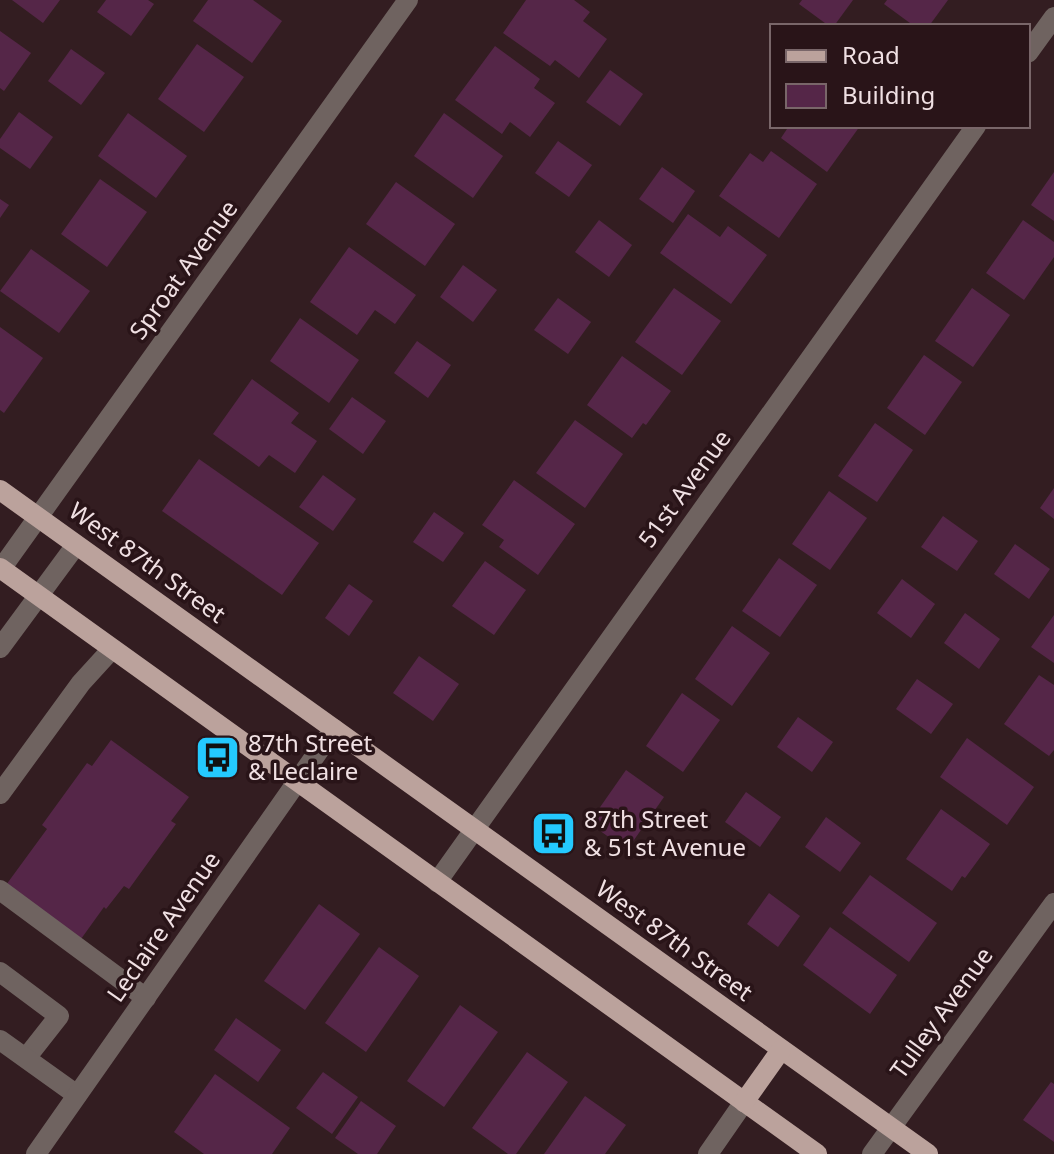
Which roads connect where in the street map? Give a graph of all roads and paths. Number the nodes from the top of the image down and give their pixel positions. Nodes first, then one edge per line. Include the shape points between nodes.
1 (408, 0) edge
2 (1054, 17) edge
3 (1030, 50) edge
4 (975, 128) edge
5 (0, 490) edge
6 (38, 517) junction
7 (76, 545) junction
8 (1, 569) edge
9 (37, 595) junction
10 (0, 648) edge
11 (112, 649) junction
12 (334, 729) junction
13 (297, 782) junction
14 (0, 794) edge
15 (474, 830) junction
16 (437, 882) junction
17 (0, 890) edge
18 (1054, 903) edge
19 (0, 972) edge
20 (146, 998) junction
21 (0, 1040) edge
22 (781, 1050) junction
23 (26, 1058) junction
24 (77, 1095) junction
25 (744, 1102) junction
26 (891, 1128) junction
27 (36, 1154) edge
28 (708, 1154) edge
29 (817, 1154) edge
30 (872, 1154) edge
31 (928, 1154) edge

1 - 6 street, Sproat Avenue
2 - 3 street
4 - 15 street, 51st Avenue
5 - 6 main road, West 87th Street
6 - 7 main road, West 87th Street
6 - 8 street, Sproat Avenue
7 - 9 street
7 - 12 main road, West 87th Street
8 - 9 main road
9 - 10 street
9 - 11 main road
11 - 13 main road
11 - 14 street
12 - 13 street, Leclaire Avenue
12 - 15 main road, West 87th Street
13 - 16 main road
13 - 20 street, Leclaire Avenue
15 - 16 street, 51st Avenue
15 - 22 main road, West 87th Street
16 - 25 main road
17 - 20 street
18 - 26 street, Tulley Avenue
19 - 23 street via 59,1016
20 - 24 street, Leclaire Avenue
21 - 23 street
22 - 25 main road
22 - 26 main road, West 87th Street
23 - 24 street
24 - 27 street, Leclaire Avenue
25 - 28 street
25 - 29 main road
26 - 30 street, Tulley Avenue
26 - 31 main road, West 87th Street

